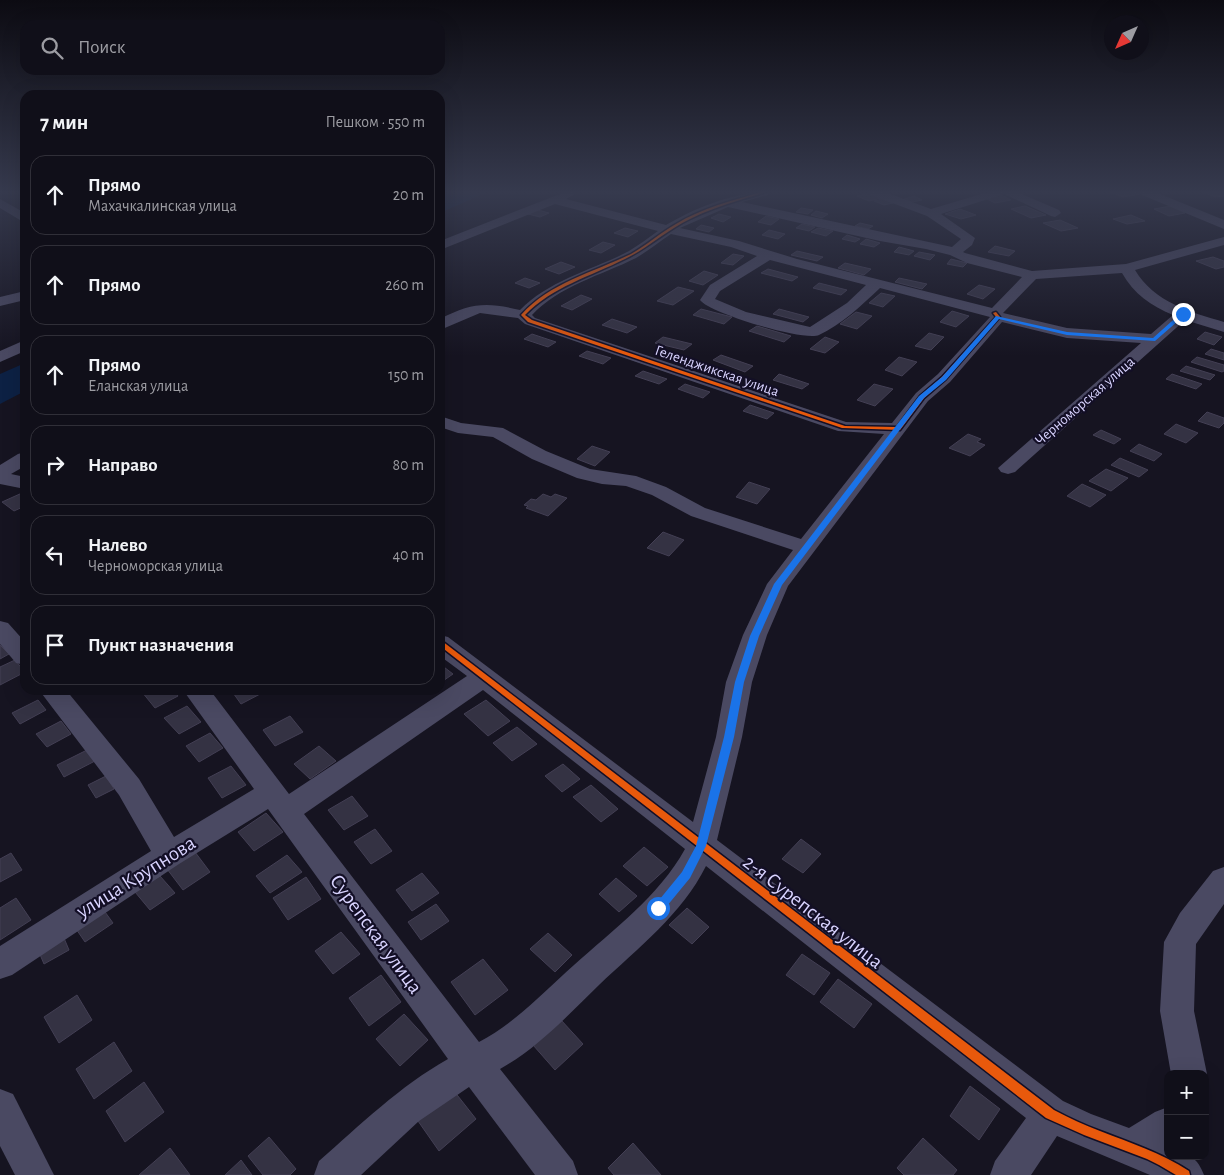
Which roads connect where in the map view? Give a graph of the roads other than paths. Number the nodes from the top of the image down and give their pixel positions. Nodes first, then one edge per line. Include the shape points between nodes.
1 (644, 247) edge
2 (743, 247) edge
3 (931, 247) edge
4 (961, 247) edge
5 (1201, 247) edge
6 (955, 252) junction
7 (768, 255) junction
8 (1126, 268) junction
9 (1032, 275) junction
10 (877, 283) junction
11 (20, 296) edge
12 (0, 302) edge
13 (1183, 314) junction
14 (996, 315) junction
15 (526, 318) junction
16 (445, 322) edge
17 (1224, 327) edge
18 (1155, 339) junction
19 (20, 348) edge
20 (0, 356) edge
21 (445, 423) edge
22 (844, 427) junction
23 (898, 429) junction
24 (880, 453) junction
25 (20, 461) edge
26 (1008, 468) dead end
27 (0, 473) edge
28 (0, 478) edge
29 (20, 482) edge
30 (806, 548) junction
31 (0, 629) edge
32 (445, 646) edge
33 (20, 651) edge
34 (484, 677) junction
35 (56, 695) edge
36 (200, 695) edge
37 (279, 802) junction
38 (701, 846) junction
39 (169, 854) junction
40 (1224, 880) edge
41 (0, 964) edge
42 (474, 1065) junction
43 (1188, 1070) edge
44 (0, 1106) edge
45 (1050, 1114) junction
46 (1164, 1128) edge
47 (1134, 1147) junction
48 (35, 1175) edge
49 (334, 1175) edge
50 (559, 1175) edge
51 (1009, 1175) edge
52 (1185, 1175) edge

1 - 15 street via 581,277 529,307
2 - 7 street
3 - 6 street
4 - 6 street
5 - 8 street
6 - 9 street via 972,260
7 - 10 street
7 - 10 street via 715,288 707,300 737,313 814,332 852,306
8 - 9 street
8 - 13 street via 1131,279 1157,303
9 - 14 street
10 - 14 street
11 - 12 street
13 - 17 street
13 - 18 street, Черноморская улица
14 - 18 street via 1067,333
14 - 23 street via 944,378 922,397
15 - 16 street, Геленджикская улица via 479,307
15 - 22 street, Геленджикская улица
18 - 26 street, Черноморская улица
19 - 20 street
21 - 30 street via 458,428 498,432 539,455 584,474 629,480 659,491 698,512
22 - 23 street, Геленджикская улица
22 - 24 street via 858,434
23 - 24 street
24 - 30 street
25 - 27 street
28 - 29 street
30 - 38 street via 778,584 755,636 739,682 729,737
31 - 33 street
32 - 34 street, 2-я Сурепская улица
34 - 37 street, улица Крупнова
34 - 38 street, 2-я Сурепская улица
35 - 39 street via 130,787
36 - 37 street, Сурепская улица
37 - 39 street, улица Крупнова
37 - 42 street, Сурепская улица
38 - 42 street via 686,875 658,908 536,1022
38 - 45 street, 2-я Сурепская улица
39 - 41 street, улица Крупнова
40 - 43 street via 1180,942 1177,1011
42 - 49 street via 442,1082 406,1108
42 - 50 street, Сурепская улица
44 - 48 street
45 - 47 street, 2-я Сурепская улица
45 - 51 street
46 - 47 street
47 - 52 street, 2-я Сурепская улица

